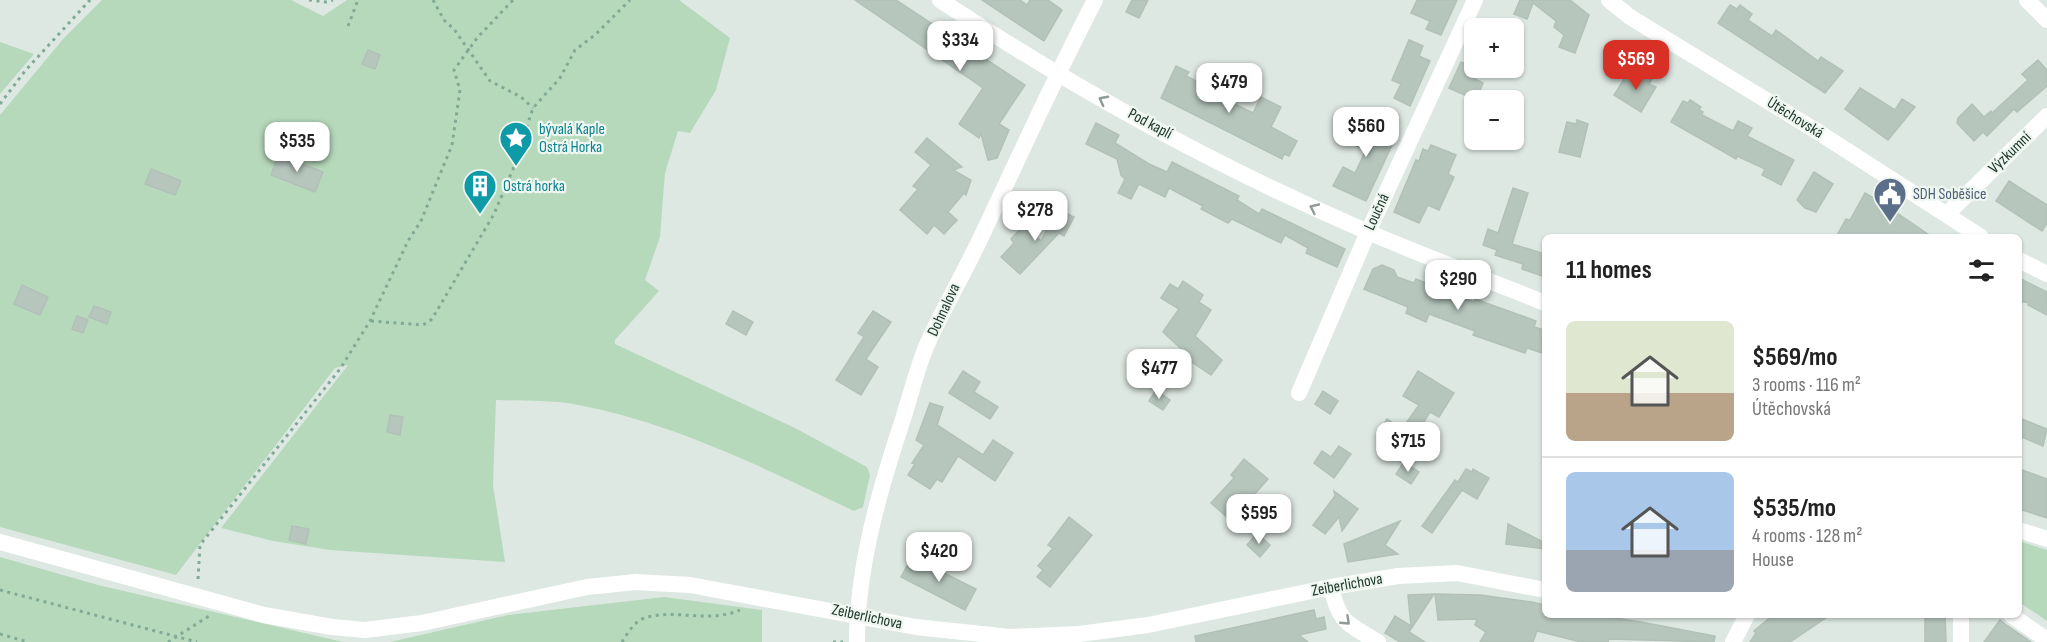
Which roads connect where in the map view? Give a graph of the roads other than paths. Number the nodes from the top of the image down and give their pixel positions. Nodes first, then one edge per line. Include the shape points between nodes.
1 (940, 0) edge
2 (1095, 0) edge
3 (1474, 0) edge
4 (1609, 0) edge
5 (2027, 0) edge
6 (2047, 20) edge
7 (1057, 74) junction
8 (2047, 116) edge
9 (1947, 214) junction
10 (1368, 232) junction
11 (1976, 234) edge
12 (2022, 262) edge
13 (2047, 274) edge
14 (1542, 302) edge
15 (1299, 393) dead end
16 (2022, 531) edge
17 (2047, 539) edge
18 (0, 542) edge
19 (1330, 587) junction
20 (1542, 589) edge
21 (857, 615) junction
22 (1745, 618) edge
23 (1960, 618) edge
24 (2015, 618) edge
25 (2047, 640) edge
26 (857, 642) edge
27 (1378, 642) edge
28 (1733, 642) edge
29 (1961, 642) edge

1 - 7 street, Pod kaplí
2 - 7 street, Dohnalova
3 - 10 street, Loučná
4 - 9 street, Útěchovská via 1630,17
5 - 6 street
10 -> 7 street, Pod kaplí via 1232,167
7 - 21 street, Dohnalova via 925,349 880,496
8 - 9 street, Výzkumní
9 - 11 street, Útěchovská
10 - 14 street, Pod kaplí
10 - 15 street, Loučná
12 - 13 street
16 - 17 street
18 - 21 street, Zeiberlichova via 200,599 332,627 389,629 587,587 636,582 690,585
19 - 20 street, Zeiberlichova via 1398,576 1457,573
19 - 21 street, Zeiberlichova via 1148,625 1055,635 968,635
19 -> 27 street via 1336,611 1346,623
21 - 26 street, Dohnalova
22 - 28 street
23 - 29 street
24 - 25 street

